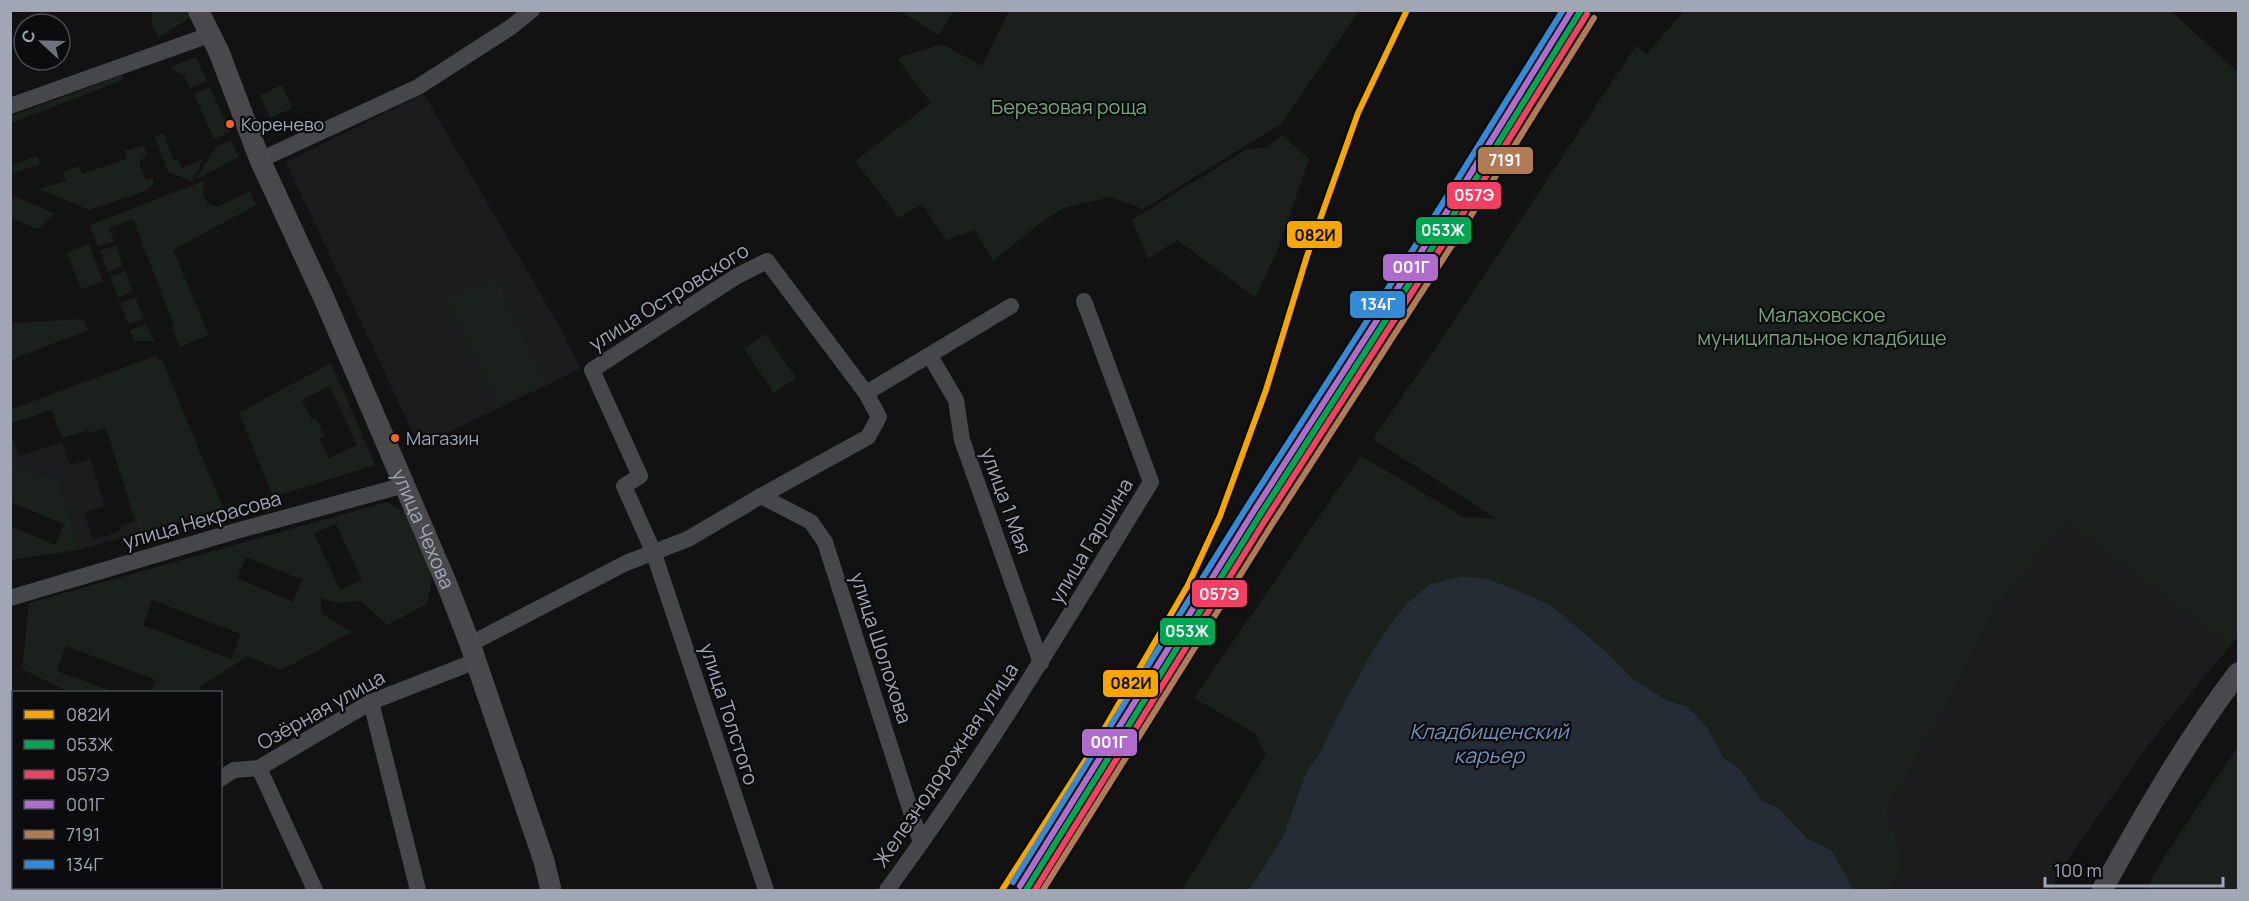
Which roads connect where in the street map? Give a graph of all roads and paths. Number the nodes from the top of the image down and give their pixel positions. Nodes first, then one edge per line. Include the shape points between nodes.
1 (198, 10) edge
2 (532, 10) edge
3 (212, 34) junction
4 (10, 106) edge
5 (260, 160) junction
6 (1084, 302) dead end
7 (1011, 306) dead end
8 (930, 356) junction
9 (866, 393) junction
10 (405, 485) junction
11 (761, 496) junction
12 (653, 551) junction
13 (10, 598) edge
14 (473, 652) junction
15 (1041, 663) junction
16 (2238, 673) edge
17 (371, 702) junction
18 (259, 768) junction
19 (222, 778) edge
20 (921, 843) junction
21 (315, 891) edge
22 (418, 891) edge
23 (551, 891) edge
24 (765, 891) edge
25 (886, 891) edge
26 (2102, 891) edge

1 - 3 main road, улица Чехова
2 - 5 street via 418,87
3 - 4 street
3 - 5 main road, улица Чехова
5 - 10 main road, улица Чехова
6 - 15 street, улица Гаршина via 1151,482
7 - 8 street
8 - 9 street
8 - 15 street, улица 1 Мая via 956,400 962,440
9 - 11 street, улица Островского via 879,417 868,437
9 - 12 street, улица Островского via 767,261 737,276 592,370 640,476 624,486
10 - 13 street, улица Некрасова
10 - 14 main road, улица Чехова
11 - 12 street, улица Островского via 688,539
11 - 20 street, улица Шолохова via 811,522 825,542
12 - 14 street, улица Островского
12 - 24 street, улица Толстого
14 - 17 street, Озёрная улица
14 - 23 main road, улица Чехова
15 - 20 street, Железнодорожная улица
16 - 26 main road via 2154,796
17 - 18 street, Озёрная улица
17 - 22 street
18 - 19 street, Озёрная улица via 234,770
18 - 21 street
20 - 25 street, Железнодорожная улица

